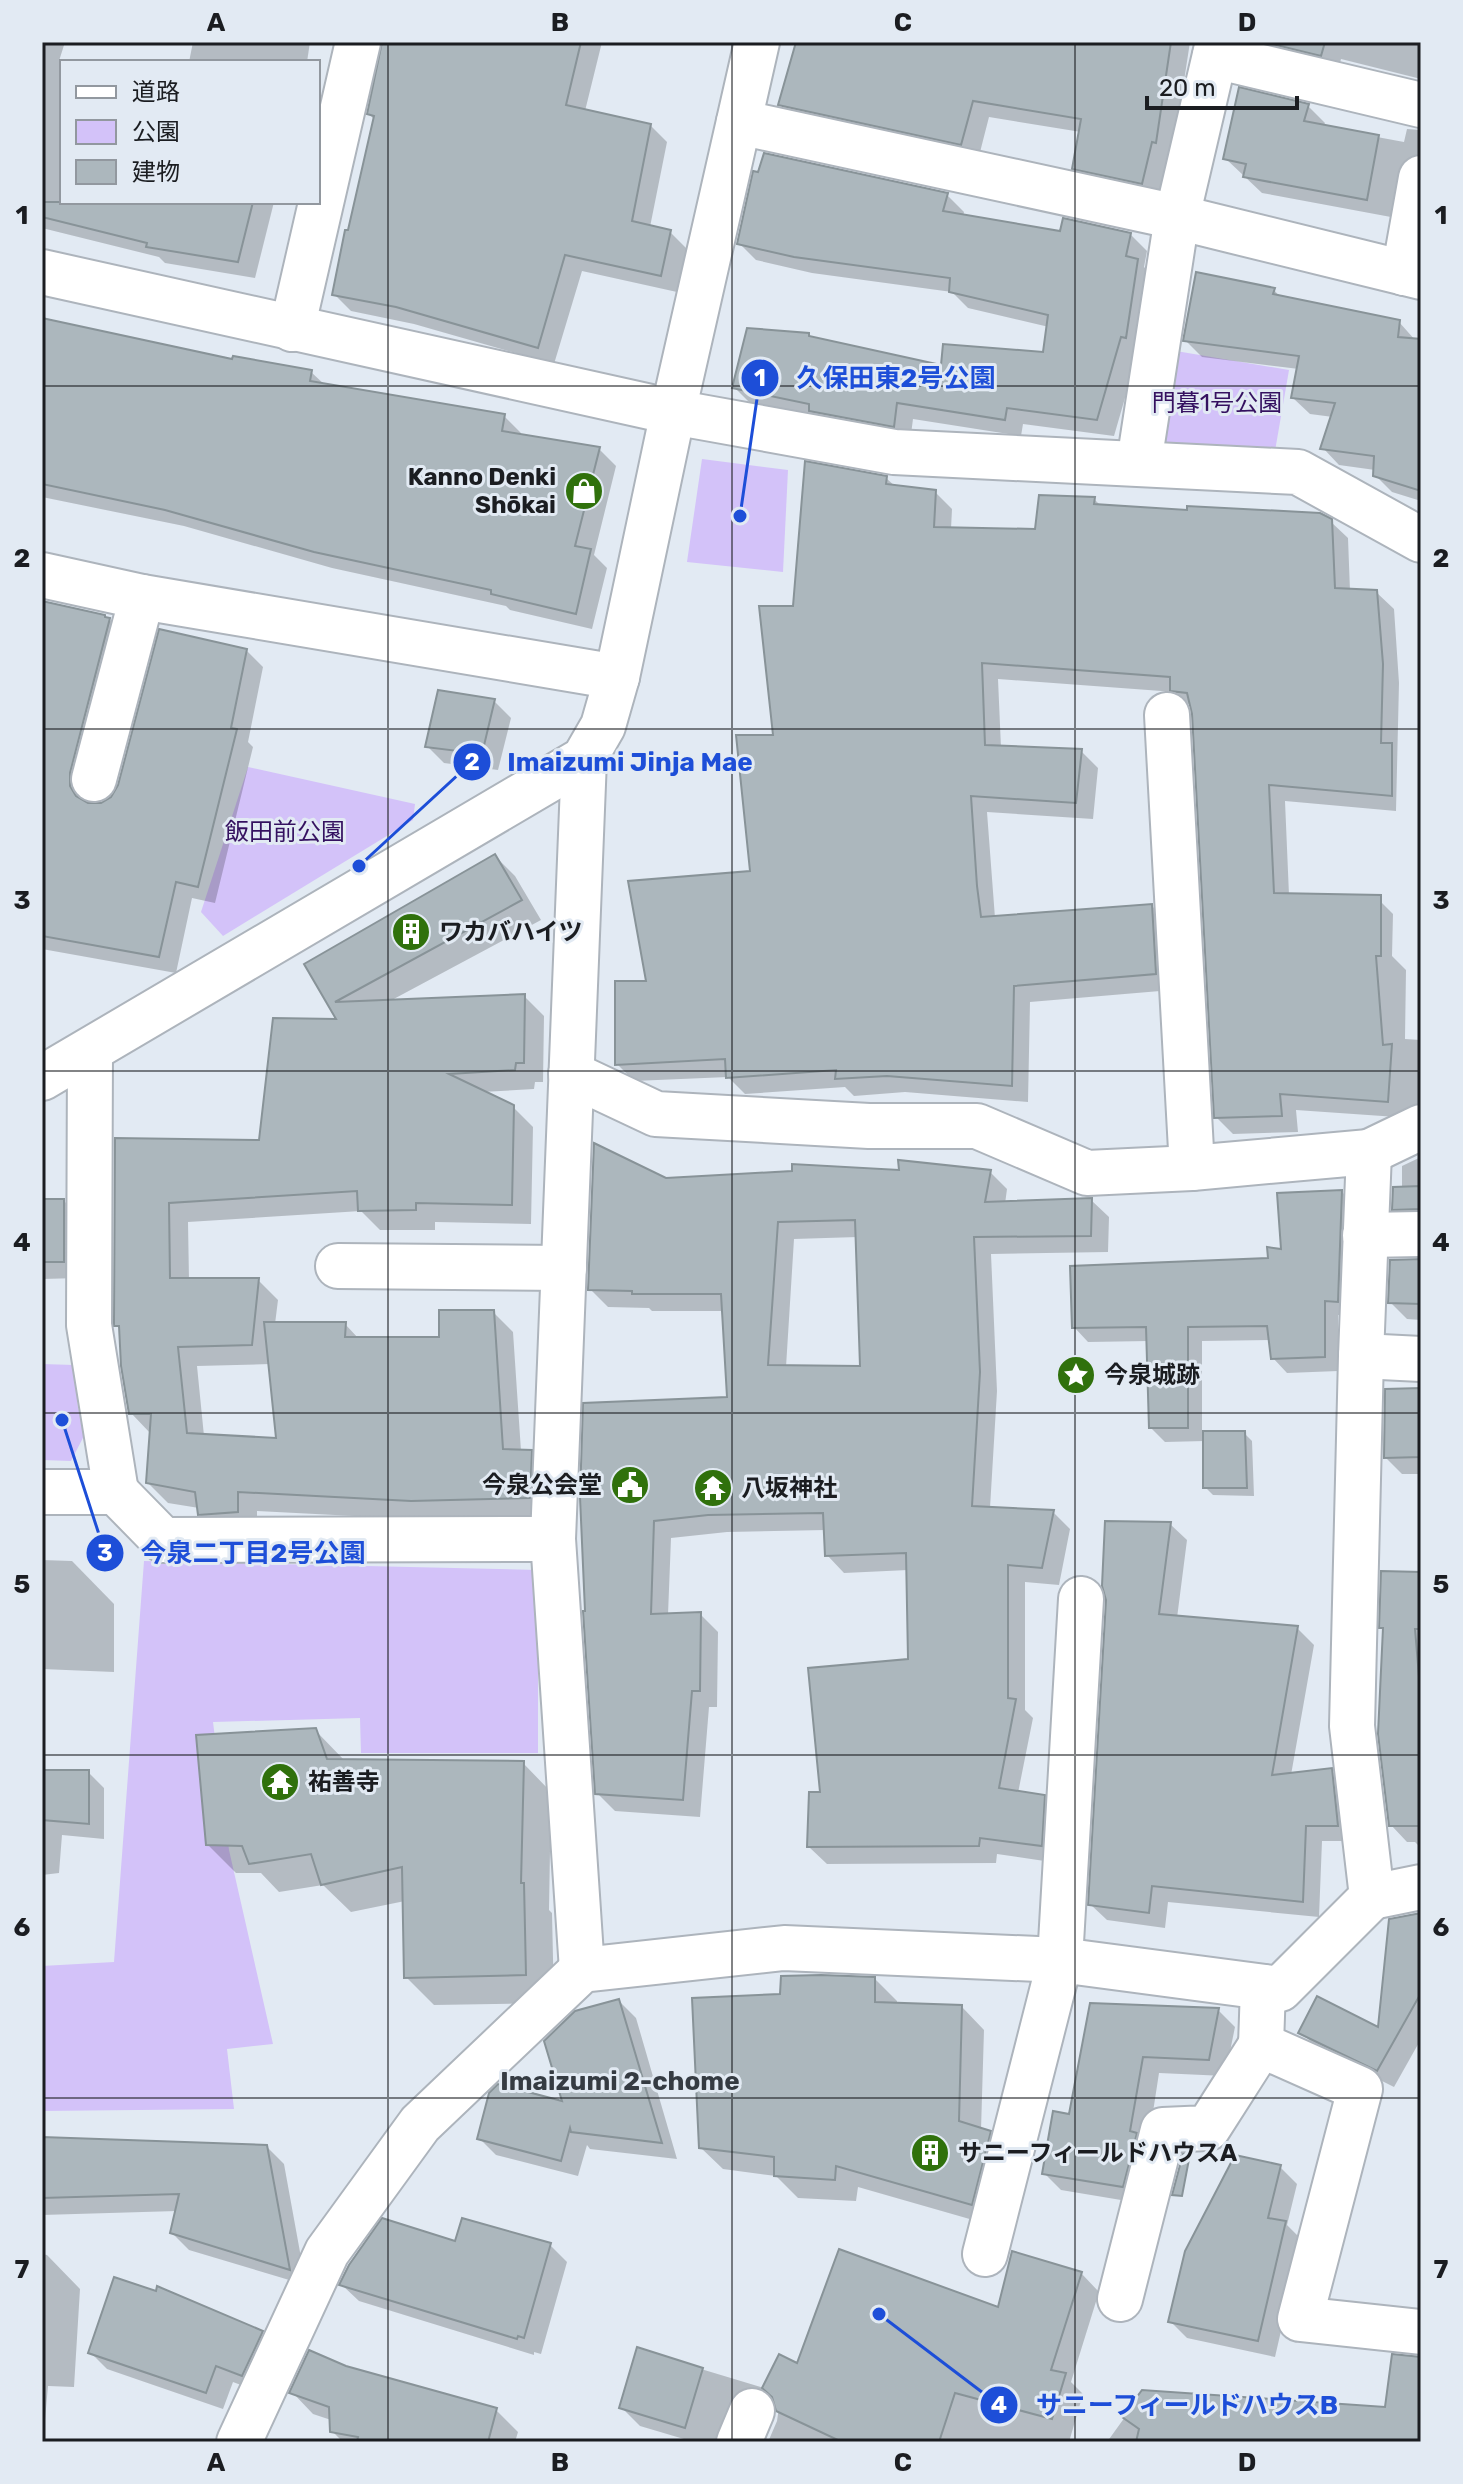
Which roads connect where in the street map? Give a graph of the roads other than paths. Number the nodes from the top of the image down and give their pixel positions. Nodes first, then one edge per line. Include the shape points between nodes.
1 (358, 42) edge
2 (757, 42) edge
3 (1216, 49) edge
4 (1421, 105) edge
5 (739, 122) junction
6 (1421, 178) edge
7 (1177, 217) junction
8 (42, 272) edge
9 (1413, 275) edge
10 (292, 329) junction
11 (673, 412) junction
12 (1139, 463) junction
13 (1421, 540) edge
14 (42, 575) edge
15 (142, 597) junction
16 (617, 677) junction
17 (1167, 715) dead end
18 (584, 759) junction
19 (94, 779) dead end
20 (90, 1051) junction
21 (571, 1074) junction
22 (42, 1078) edge
23 (1421, 1127) edge
24 (1369, 1152) junction
25 (1192, 1168) junction
26 (1421, 1234) edge
27 (1365, 1235) junction
28 (338, 1266) dead end
29 (564, 1268) junction
30 (1361, 1356) junction
31 (1421, 1359) edge
32 (42, 1492) edge
33 (116, 1492) junction
34 (553, 1539) junction
35 (1081, 1599) dead end
36 (1421, 1887) edge
37 (1372, 1897) junction
38 (1060, 1960) junction
39 (582, 1970) junction
40 (1263, 1987) junction
41 (1261, 2045) junction
42 (985, 2254) dead end
43 (1120, 2299) dead end
44 (1421, 2332) edge
45 (239, 2442) edge

1 - 10 street
2 - 5 street
3 - 4 street
3 - 7 street
5 - 7 street
5 - 11 street
6 - 9 street
7 - 9 street
7 - 12 street
8 - 10 street
10 - 11 street
11 - 12 street via 894,452
11 - 16 street
12 - 13 street via 1298,472
14 - 15 street
15 - 16 street
15 - 19 street
16 - 18 street via 603,726
17 - 25 street
18 - 20 street
18 - 21 street
20 - 22 street
20 - 33 street via 89,1325
21 - 25 street via 656,1114 869,1126 977,1126 1087,1173
21 - 29 street
23 - 24 street
24 - 25 street
24 - 27 street
26 - 27 street
27 - 30 street
28 - 29 street
29 - 34 street
30 - 31 street
30 - 37 street via 1352,1726
32 - 33 street
33 - 34 street via 163,1540
34 - 39 street
35 - 38 street
36 - 37 street
37 - 40 street via 1280,1989
38 - 39 street via 784,1948
38 - 40 street
38 - 42 street
39 - 45 street via 420,2124 373,2188 327,2252
40 - 41 street
41 - 43 street via 1208,2128 1163,2130
41 - 44 street via 1360,2089 1300,2319

